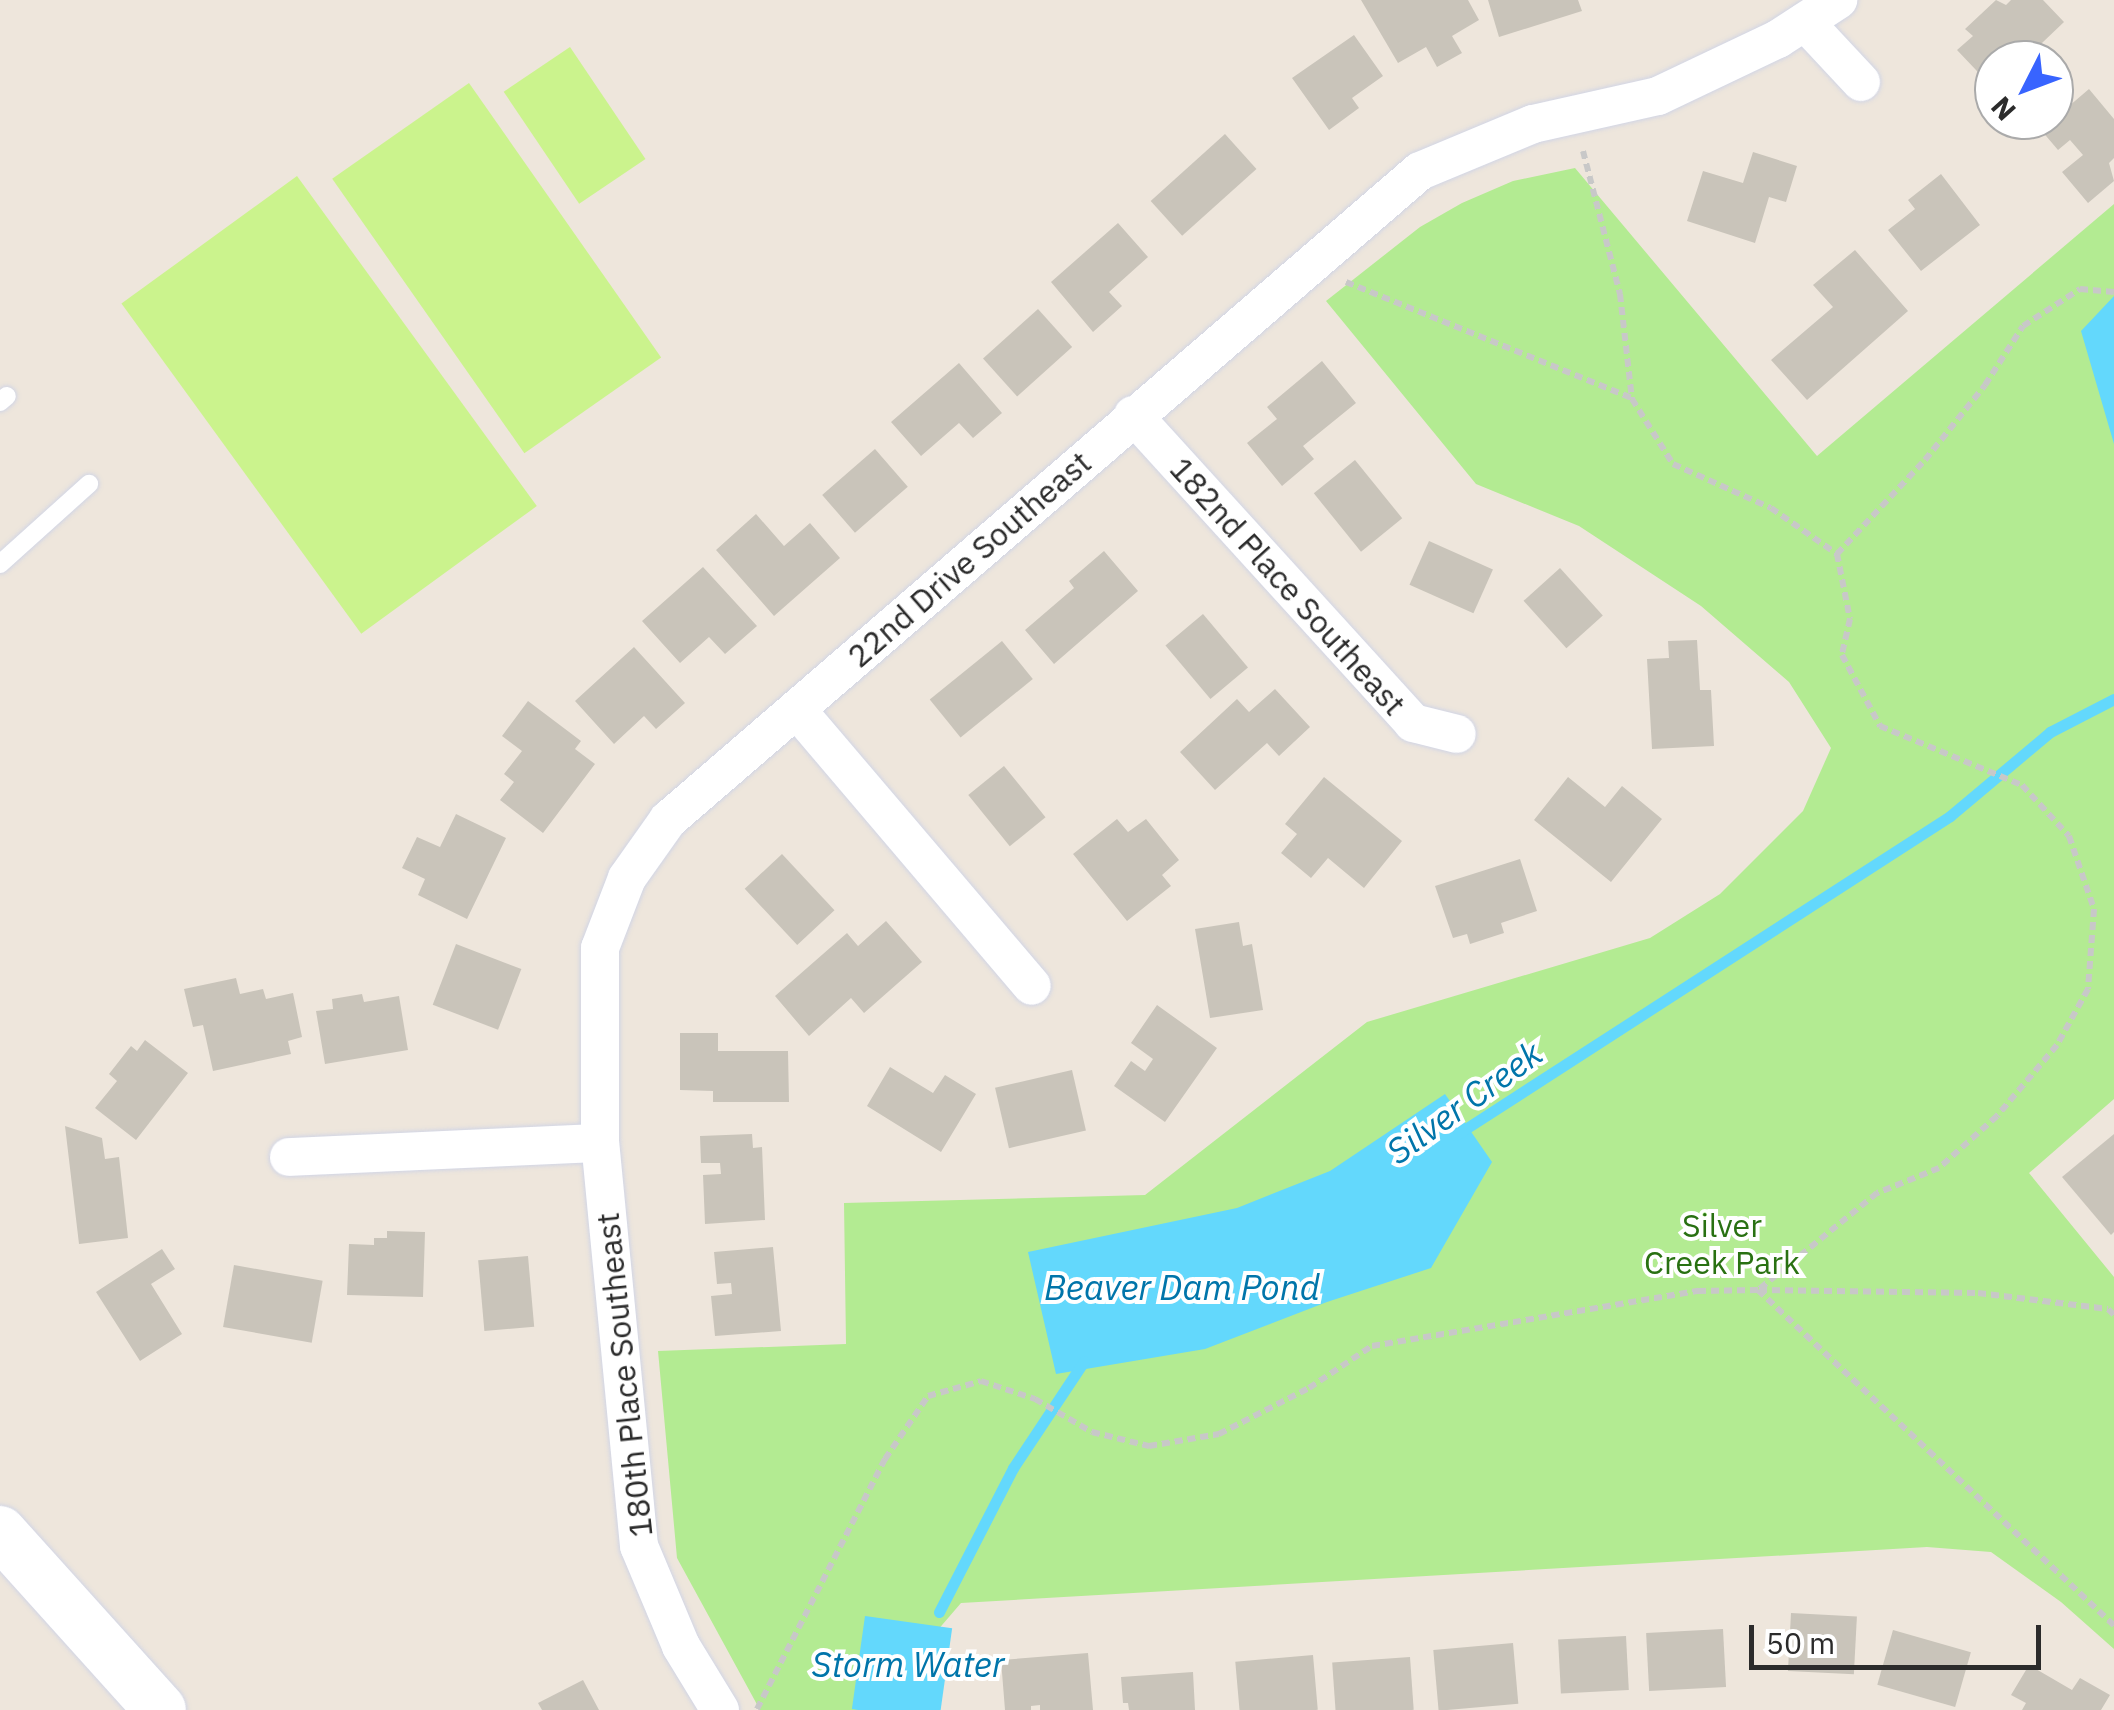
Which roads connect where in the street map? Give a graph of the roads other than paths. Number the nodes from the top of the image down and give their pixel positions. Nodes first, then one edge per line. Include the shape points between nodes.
1 (1838, 0) edge
2 (1804, 22) junction
3 (1861, 82) dead end
4 (1133, 414) junction
5 (89, 484) dead end
6 (0, 564) edge
7 (796, 710) junction
8 (1457, 734) dead end
9 (1032, 986) dead end
10 (600, 1142) junction
11 (289, 1157) dead end
12 (0, 1532) edge
13 (160, 1710) edge
14 (720, 1710) edge

1 - 2 street, 22nd Drive Southeast
2 - 3 street
2 - 4 street, 22nd Drive Southeast via 1658,96 1533,124 1420,171
4 - 7 street, 22nd Drive Southeast
4 - 8 street, 182nd Place Southeast via 1413,723
5 - 6 lane
7 - 9 street
7 - 10 street, 22nd Drive Southeast via 668,820 627,878 600,948
10 - 11 street
10 - 14 street, 180th Place Southeast via 639,1546 682,1646
12 - 13 street

